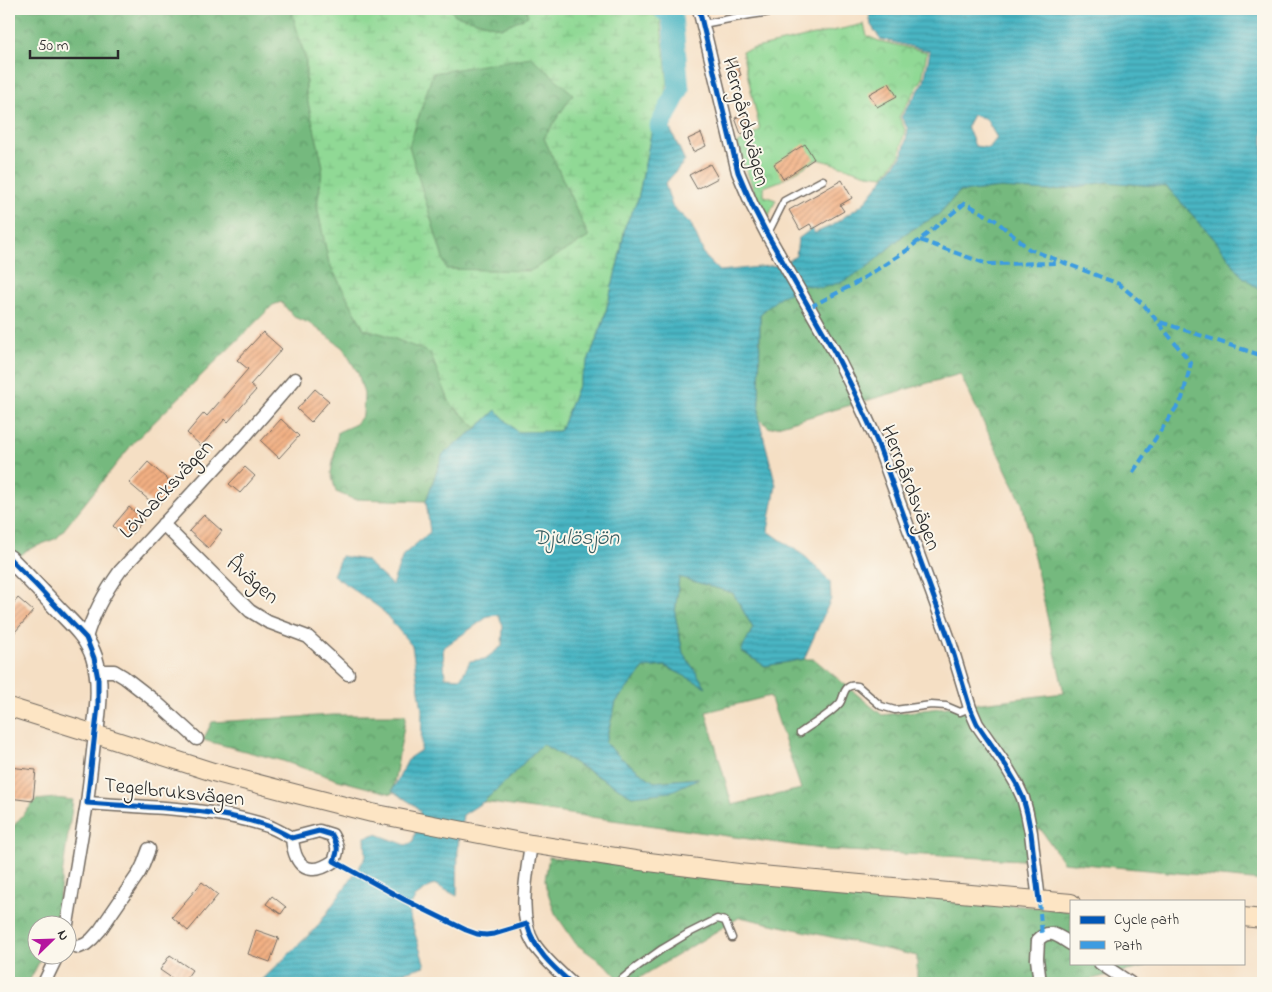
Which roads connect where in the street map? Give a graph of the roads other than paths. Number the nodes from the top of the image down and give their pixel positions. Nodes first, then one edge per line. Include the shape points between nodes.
1 (699, 9) edge
2 (792, 9) edge
3 (703, 24) junction
4 (823, 180) dead end
5 (767, 234) junction
6 (295, 379) dead end
7 (163, 524) junction
8 (9, 558) edge
9 (86, 638) junction
10 (97, 671) junction
11 (348, 674) dead end
12 (9, 707) edge
13 (970, 708) junction
14 (800, 732) dead end
15 (95, 734) junction
16 (196, 739) dead end
17 (87, 803) junction
18 (292, 838) dead end
19 (532, 844) junction
20 (148, 849) dead end
21 (1039, 901) junction
22 (1070, 903) edge
23 (70, 914) edge
24 (1244, 917) edge
25 (1263, 919) edge
26 (732, 938) dead end
27 (1070, 943) edge
28 (78, 947) edge
29 (53, 964) edge
30 (1102, 964) edge
31 (44, 983) edge
32 (571, 983) edge
33 (616, 983) edge
34 (1040, 983) edge
35 (1130, 983) edge

1 - 3 street, Herrgårdsvägen
2 - 3 lane
3 - 5 street, Herrgårdsvägen via 738,172
4 - 5 lane via 784,201
5 - 13 street, Herrgårdsvägen via 852,385 876,439 950,642
6 - 7 street, Lövbacksvägen
7 - 9 street, Lövbacksvägen via 103,594
7 - 11 street, Åvägen via 250,611 268,622 308,637
8 - 9 street
9 - 10 street
10 - 15 street
10 - 16 street via 114,671 124,677
12 - 15 main road
13 - 14 lane via 960,712 946,706 931,705 895,710 881,706 854,685 845,690 839,704
13 - 21 street, Herrgårdsvägen via 1023,798 1028,813
15 - 17 street, Tegelbruksvägen
15 - 19 main road via 213,772 365,811
17 - 18 street, Tegelbruksvägen via 210,813 270,827
17 - 23 street
19 - 21 main road via 738,874
19 - 32 street via 525,899 529,932 550,964
20 - 28 street via 139,873 96,935
21 - 22 main road
24 - 25 main road
26 - 33 lane via 725,920 717,919 662,949
27 - 34 street via 1050,933 1042,935 1037,946
29 - 31 street
30 - 35 street

